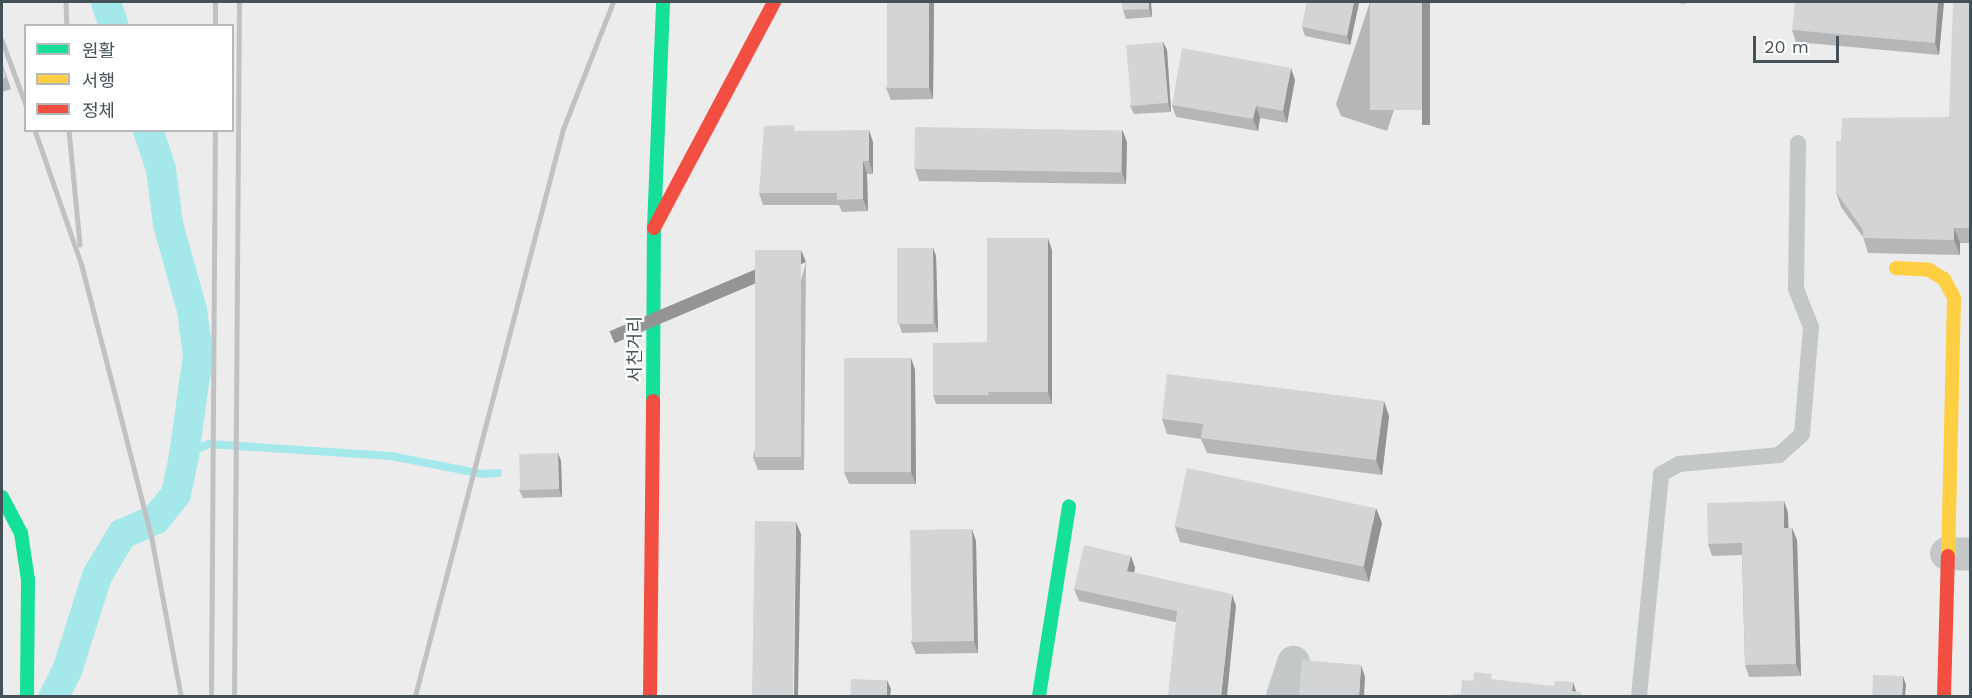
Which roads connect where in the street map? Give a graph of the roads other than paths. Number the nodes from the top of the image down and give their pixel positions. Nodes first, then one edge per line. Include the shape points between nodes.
1 (663, 2) edge
2 (774, 2) edge
3 (1798, 143) dead end
4 (654, 228) junction
5 (1896, 268) dead end
6 (2, 498) edge
7 (1069, 506) dead end
8 (1958, 554) edge
9 (1293, 662) dead end
10 (27, 696) edge
11 (650, 696) edge
12 (1038, 696) edge
13 (1282, 696) edge
14 (1639, 696) edge
15 (1944, 696) edge

1 - 4 street, 서천거리
2 - 4 street
3 - 14 lane via 1796,289 1811,327 1802,434 1779,455 1679,464 1661,474
4 - 11 street, 서천거리
5 - 8 street via 1929,270 1944,279 1954,298
6 - 10 street via 21,533 28,580
7 - 12 street
8 - 15 street
9 - 13 street

